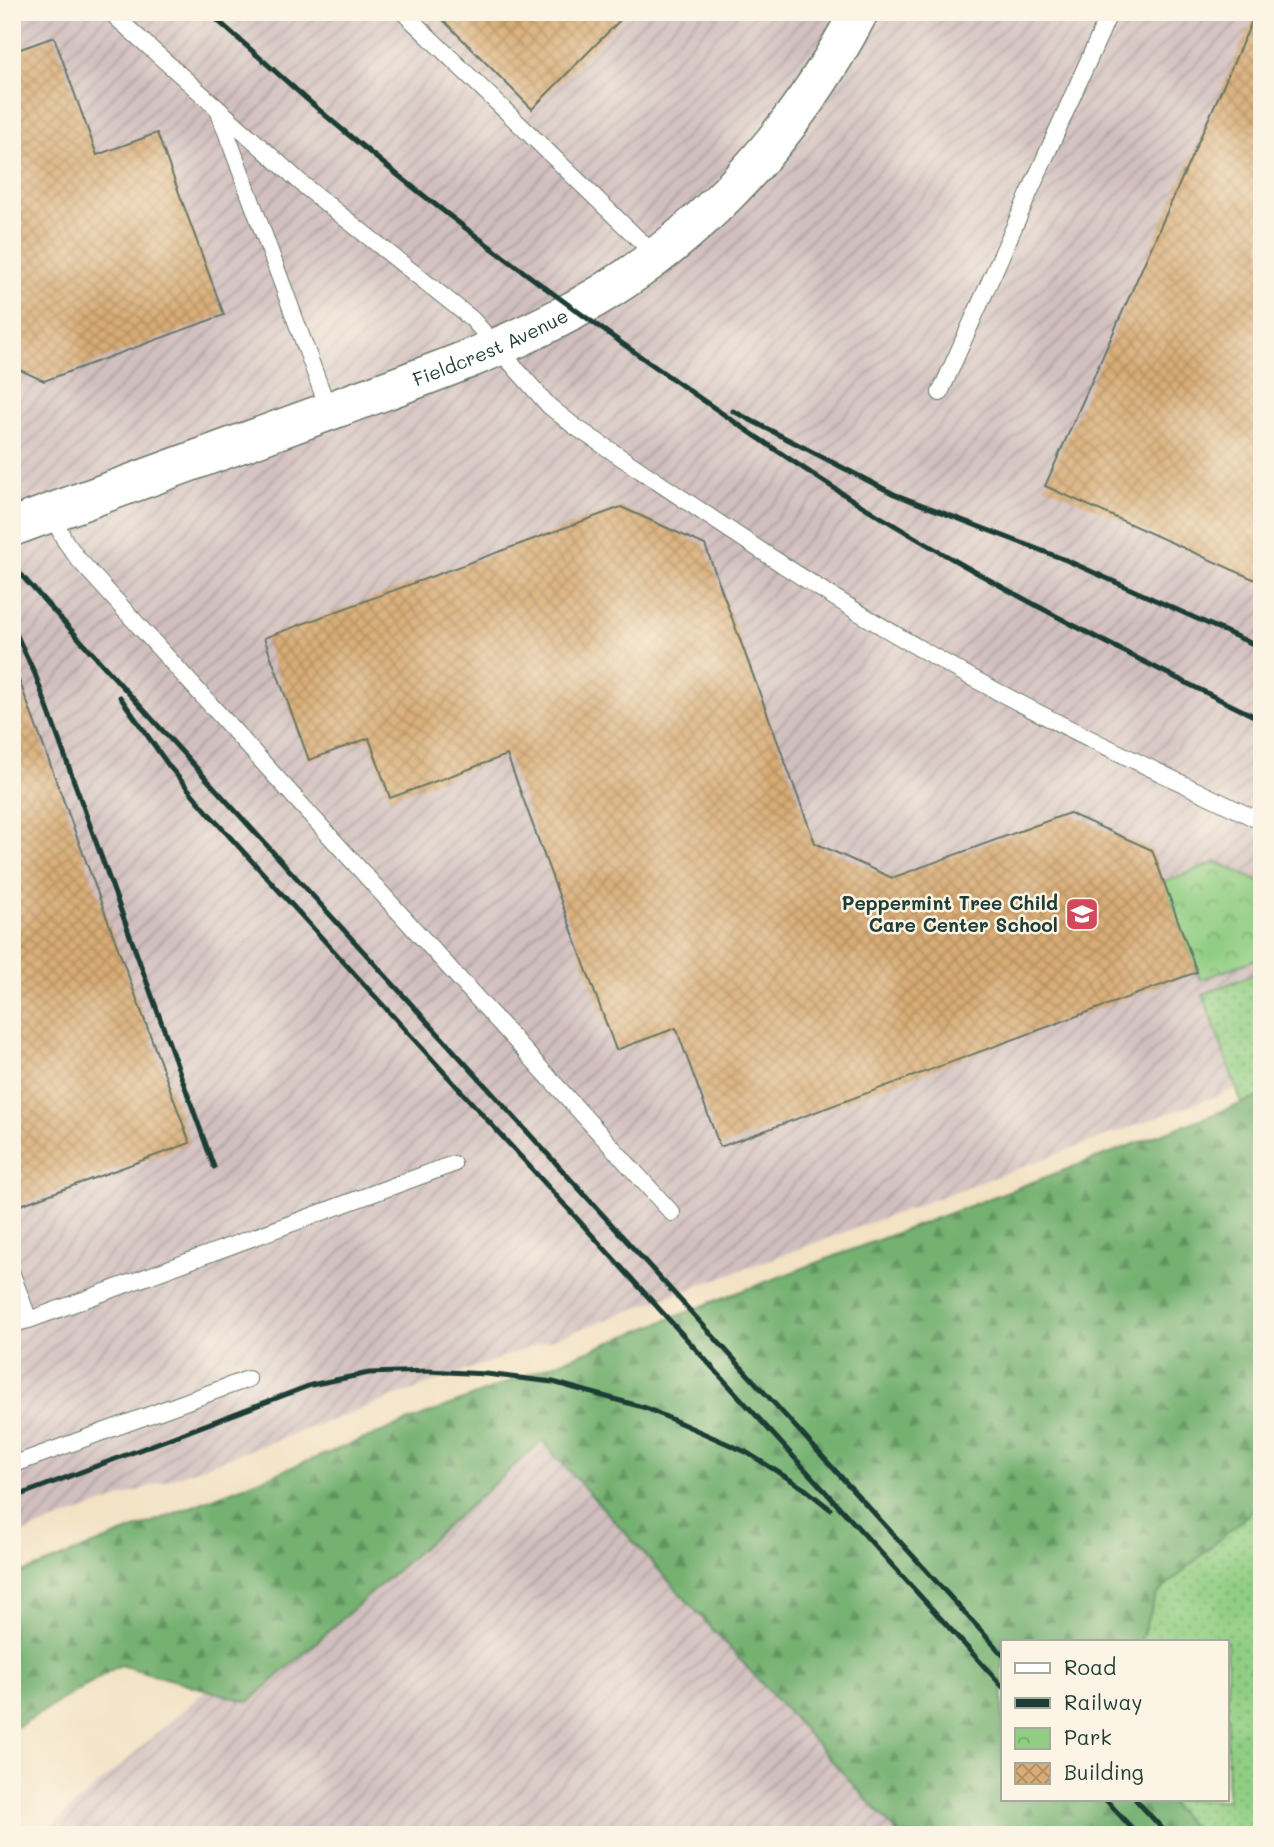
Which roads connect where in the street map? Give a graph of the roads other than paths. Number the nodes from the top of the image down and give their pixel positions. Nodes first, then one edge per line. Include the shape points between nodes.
1 (110, 12) edge
2 (403, 12) edge
3 (859, 12) edge
4 (1110, 12) edge
5 (217, 107) junction
6 (656, 256) junction
7 (498, 346) junction
8 (940, 393) dead end
9 (329, 411) junction
10 (51, 513) junction
11 (13, 524) edge
12 (1262, 822) edge
13 (453, 1164) dead end
14 (672, 1213) dead end
15 (12, 1274) edge
16 (29, 1320) junction
17 (12, 1324) edge
18 (248, 1378) dead end
19 (12, 1465) edge

1 - 5 lane
2 - 6 lane
3 - 6 street, Fieldcrest Avenue via 819,82 782,134 705,216
4 - 8 lane
5 - 7 lane via 308,189 457,306
5 - 9 lane
6 - 7 street, Fieldcrest Avenue via 575,309
7 - 9 street, Fieldcrest Avenue
7 - 12 lane via 561,416 805,580 998,692
9 - 10 street, Fieldcrest Avenue
10 - 11 street, Fieldcrest Avenue
10 - 14 lane via 79,560
13 - 16 lane
15 - 16 lane
16 - 17 lane
18 - 19 lane

